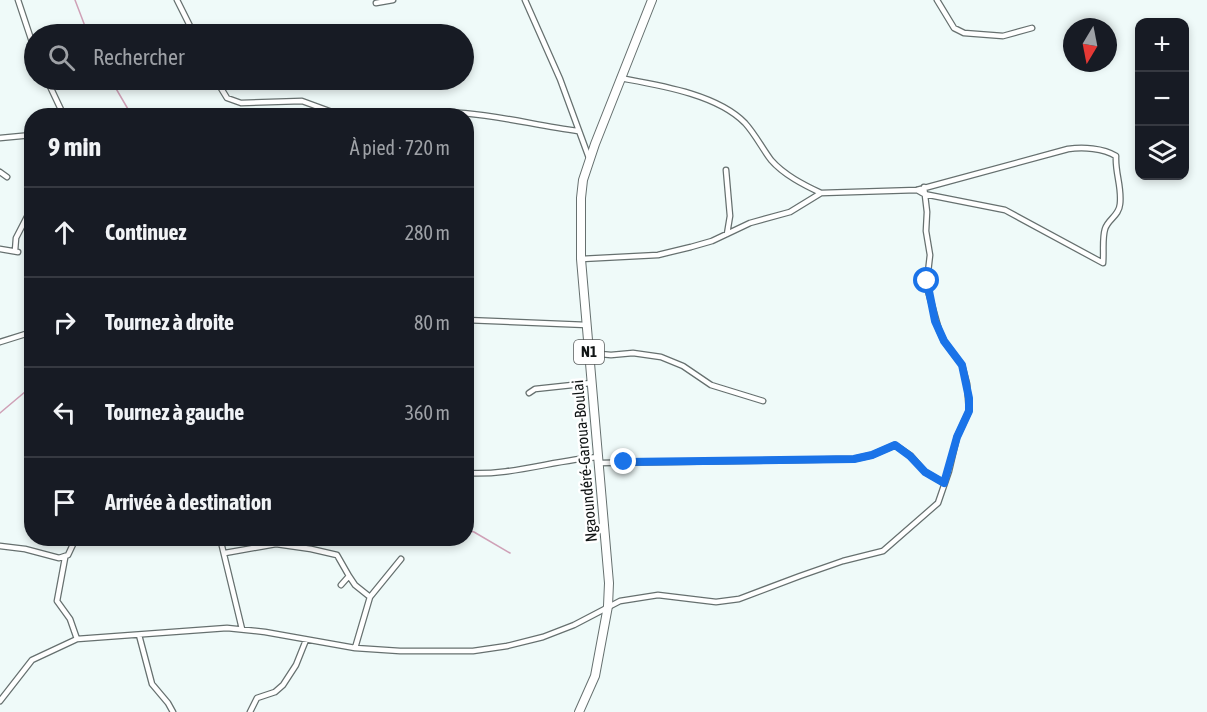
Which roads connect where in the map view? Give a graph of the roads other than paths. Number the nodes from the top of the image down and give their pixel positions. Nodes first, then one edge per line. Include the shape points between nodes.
1 (18, 0) edge
2 (177, 0) edge
3 (393, 0) edge
4 (525, 0) edge
5 (652, 0) edge
6 (937, 0) edge
7 (376, 3) dead end
8 (26, 24) edge
9 (189, 24) edge
10 (1032, 28) dead end
11 (620, 78) junction
12 (52, 90) edge
13 (222, 90) edge
14 (60, 108) edge
15 (321, 108) edge
16 (474, 113) edge
17 (578, 131) junction
18 (24, 136) edge
19 (0, 138) edge
20 (590, 160) junction
21 (726, 170) dead end
22 (0, 172) edge
23 (6, 177) dead end
24 (924, 187) junction
25 (916, 190) junction
26 (821, 193) junction
27 (924, 194) junction
28 (24, 222) edge
29 (728, 234) junction
30 (0, 249) edge
31 (581, 259) junction
32 (474, 320) edge
33 (587, 325) junction
34 (24, 334) edge
35 (0, 342) edge
36 (589, 353) junction
37 (591, 383) junction
38 (529, 393) dead end
39 (763, 401) dead end
40 (599, 460) junction
41 (474, 472) edge
42 (944, 483) junction
43 (0, 546) edge
44 (72, 546) edge
45 (223, 546) edge
46 (265, 546) edge
47 (290, 546) edge
48 (225, 553) junction
49 (65, 558) junction
50 (401, 559) dead end
51 (349, 576) junction
52 (341, 585) dead end
53 (370, 597) junction
54 (608, 606) junction
55 (242, 629) junction
56 (139, 635) junction
57 (77, 639) junction
58 (306, 640) junction
59 (355, 648) junction
60 (0, 701) edge
61 (173, 712) edge
62 (250, 712) edge
63 (579, 712) edge

1 - 8 street
2 - 9 street
3 - 7 street
4 - 17 street
5 - 11 highway, Ngaoundéré-Garoua-Boulai / N1
6 - 10 street via 954,28 964,33 1003,36
11 - 20 highway, Ngaoundéré-Garoua-Boulai / N1
11 - 26 street via 676,88 731,111 745,123 776,165
12 - 14 street
13 - 15 street via 227,98 241,103 302,101
16 - 17 street
17 - 20 street
18 - 19 street
20 - 31 highway, Ngaoundéré-Garoua-Boulai / N1 via 581,198
21 - 29 street
22 - 23 street
24 - 25 street
24 - 27 street
24 - 27 street via 1081,148 1116,156 1120,203 1119,212 1106,227 1104,263 1005,210
25 - 26 street
25 - 27 street
26 - 29 street via 790,212 750,223
27 - 42 street via 930,255 928,291 944,341 962,365 969,398 969,411
28 - 30 street via 16,238 17,251
29 - 31 street via 658,255
31 - 33 highway, Ngaoundéré-Garoua-Boulai / N1
32 - 33 street
33 - 36 highway, Ngaoundéré-Garoua-Boulai / N1
34 - 35 street
36 - 37 highway, Ngaoundéré-Garoua-Boulai / N1
36 - 39 street via 661,357 711,385
37 - 38 street
37 - 40 highway, Ngaoundéré-Garoua-Boulai / N1
40 - 41 street via 564,460 543,466
40 - 42 street via 854,459 895,445
40 - 54 highway, Ngaoundéré-Garoua-Boulai / N1
42 - 54 street via 938,503 883,551 843,561 739,599 716,602 658,595
43 - 49 street
44 - 49 street
45 - 48 street
46 - 48 street
47 - 51 street via 337,555
48 - 55 street
49 - 57 street via 57,601 70,619
50 - 53 street
51 - 52 street
51 - 53 street
53 - 59 street
54 - 59 street via 557,632 507,646 442,652
54 - 63 highway, Ngaoundéré-Garoua-Boulai / N1 via 595,676
55 - 56 street
55 - 58 street
56 - 57 street
56 - 61 street via 152,684
57 - 60 street via 32,660
58 - 59 street
58 - 62 street via 291,675 275,692 257,698

